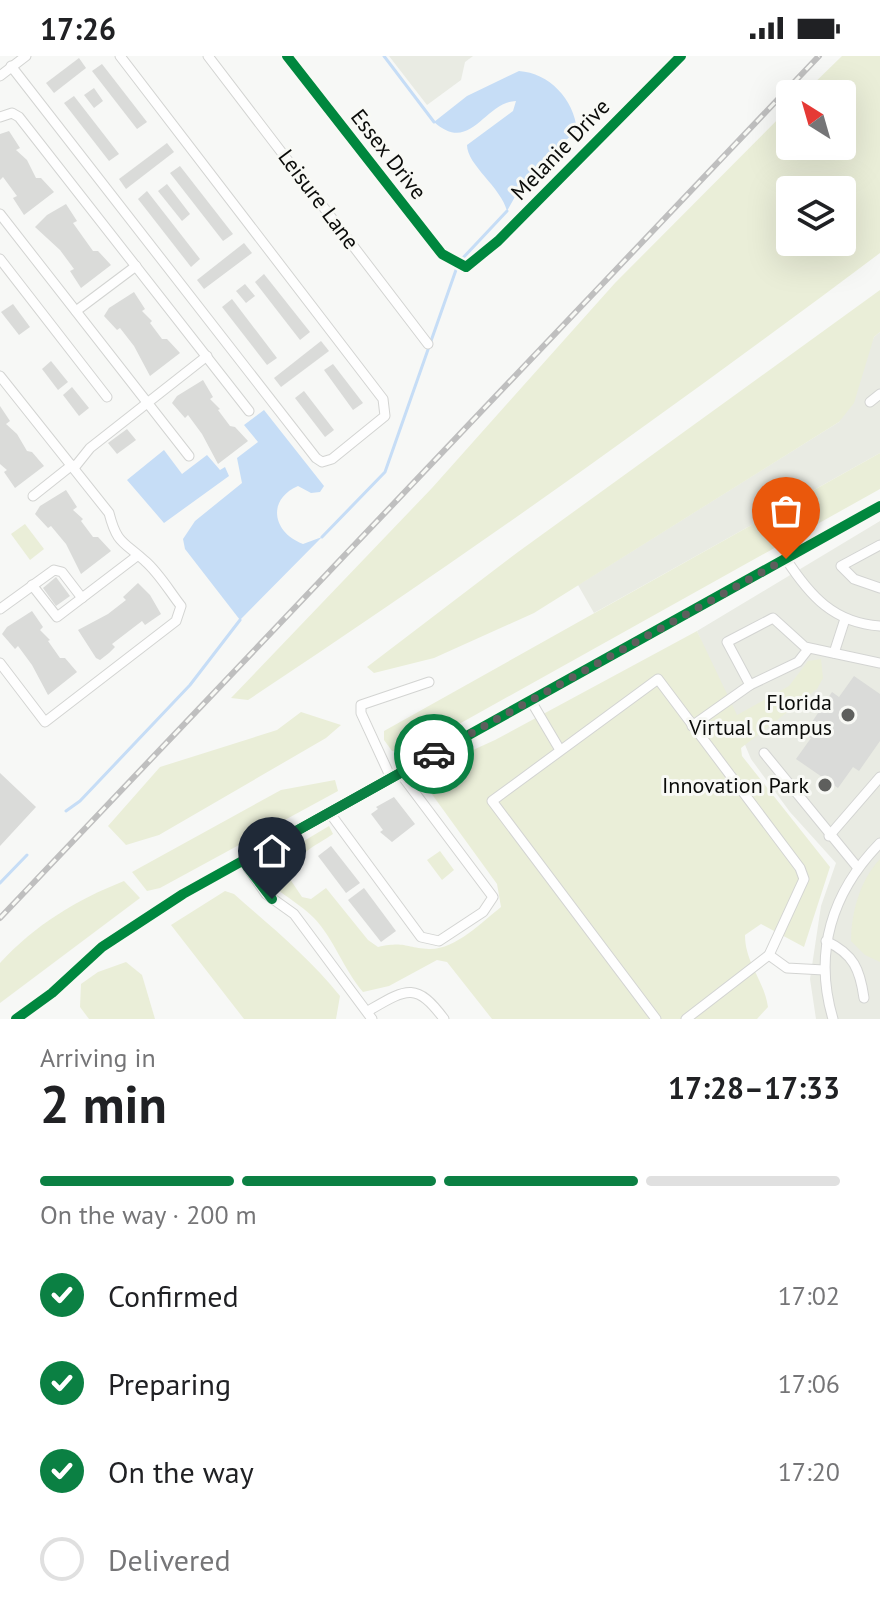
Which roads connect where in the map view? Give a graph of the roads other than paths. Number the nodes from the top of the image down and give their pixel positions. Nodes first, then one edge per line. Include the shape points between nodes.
1 (26, 56) edge
2 (120, 56) edge
3 (208, 56) edge
4 (287, 56) edge
5 (681, 56) edge
6 (11, 66) junction
7 (0, 76) edge
8 (0, 117) edge
9 (0, 214) edge
10 (0, 259) edge
11 (136, 266) junction
12 (461, 266) joint
13 (76, 311) junction
14 (428, 344) dead end
15 (207, 356) junction
16 (0, 376) edge
17 (880, 394) edge
18 (107, 397) dead end
19 (870, 402) dead end
20 (148, 403) junction
21 (249, 411) dead end
22 (189, 456) dead end
23 (73, 466) junction
24 (33, 496) dead end
25 (880, 506) edge
26 (880, 545) edge
27 (137, 556) junction
28 (786, 559) junction
29 (32, 585) junction
30 (880, 588) edge
31 (82, 598) junction
32 (0, 609) edge
33 (845, 619) junction
34 (880, 626) edge
35 (809, 648) junction
36 (834, 653) junction
37 (0, 663) edge
38 (880, 663) edge
39 (429, 682) dead end
40 (750, 685) junction
41 (531, 701) junction
42 (692, 726) junction
43 (560, 750) junction
44 (764, 753) dead end
45 (396, 776) junction
46 (880, 777) edge
47 (329, 812) junction
48 (829, 836) junction
49 (880, 843) edge
50 (243, 861) junction
51 (858, 868) junction
52 (826, 941) junction
53 (769, 955) junction
54 (824, 970) junction
55 (864, 998) dead end
56 (370, 1015) edge
57 (16, 1019) edge
58 (444, 1019) edge
59 (656, 1019) edge
60 (686, 1019) edge
61 (833, 1019) edge

1 - 6 street
2 - 6 street via 383,399 385,416 332,459 316,458
3 - 14 street, Leisure Lane
4 - 12 street, Essex Drive via 442,254
5 - 12 street, Melanie Drive via 498,241
6 - 7 street
8 - 11 street via 19,117
9 - 13 street
10 - 18 street
11 - 13 street
11 - 15 street
13 - 20 street
15 - 20 street
15 - 21 street
16 - 23 street
17 - 19 street
20 - 22 street
20 - 23 street
23 - 24 street
23 - 27 street via 109,513 115,535
25 - 28 street
26 - 30 street via 841,566 854,579
27 - 31 street
27 - 37 street via 181,606 176,621 45,722
28 - 33 street via 818,601
28 - 41 street
29 - 31 street via 58,570
29 - 31 street via 57,617
29 - 32 street
33 - 34 street
33 - 36 street
35 - 36 street
35 - 40 street via 798,662
35 - 40 street via 773,618 727,642
36 - 38 street
39 - 45 street via 361,705
40 - 42 street
41 - 43 street
41 - 45 street
42 - 43 street via 658,679
42 - 53 street via 804,879
43 - 59 street via 492,801
44 - 48 street
45 - 47 street
45 - 47 street via 493,897 483,912 439,941 421,937
46 - 48 street
47 - 50 street
48 - 51 street
49 - 51 street
50 - 56 street via 266,894 294,914
50 - 57 street via 130,927
51 - 52 street via 836,907
52 - 54 street
52 - 55 street via 860,970
53 - 54 street via 787,968
53 - 60 street
54 - 61 street
56 - 58 street via 397,994 413,991 428,998

